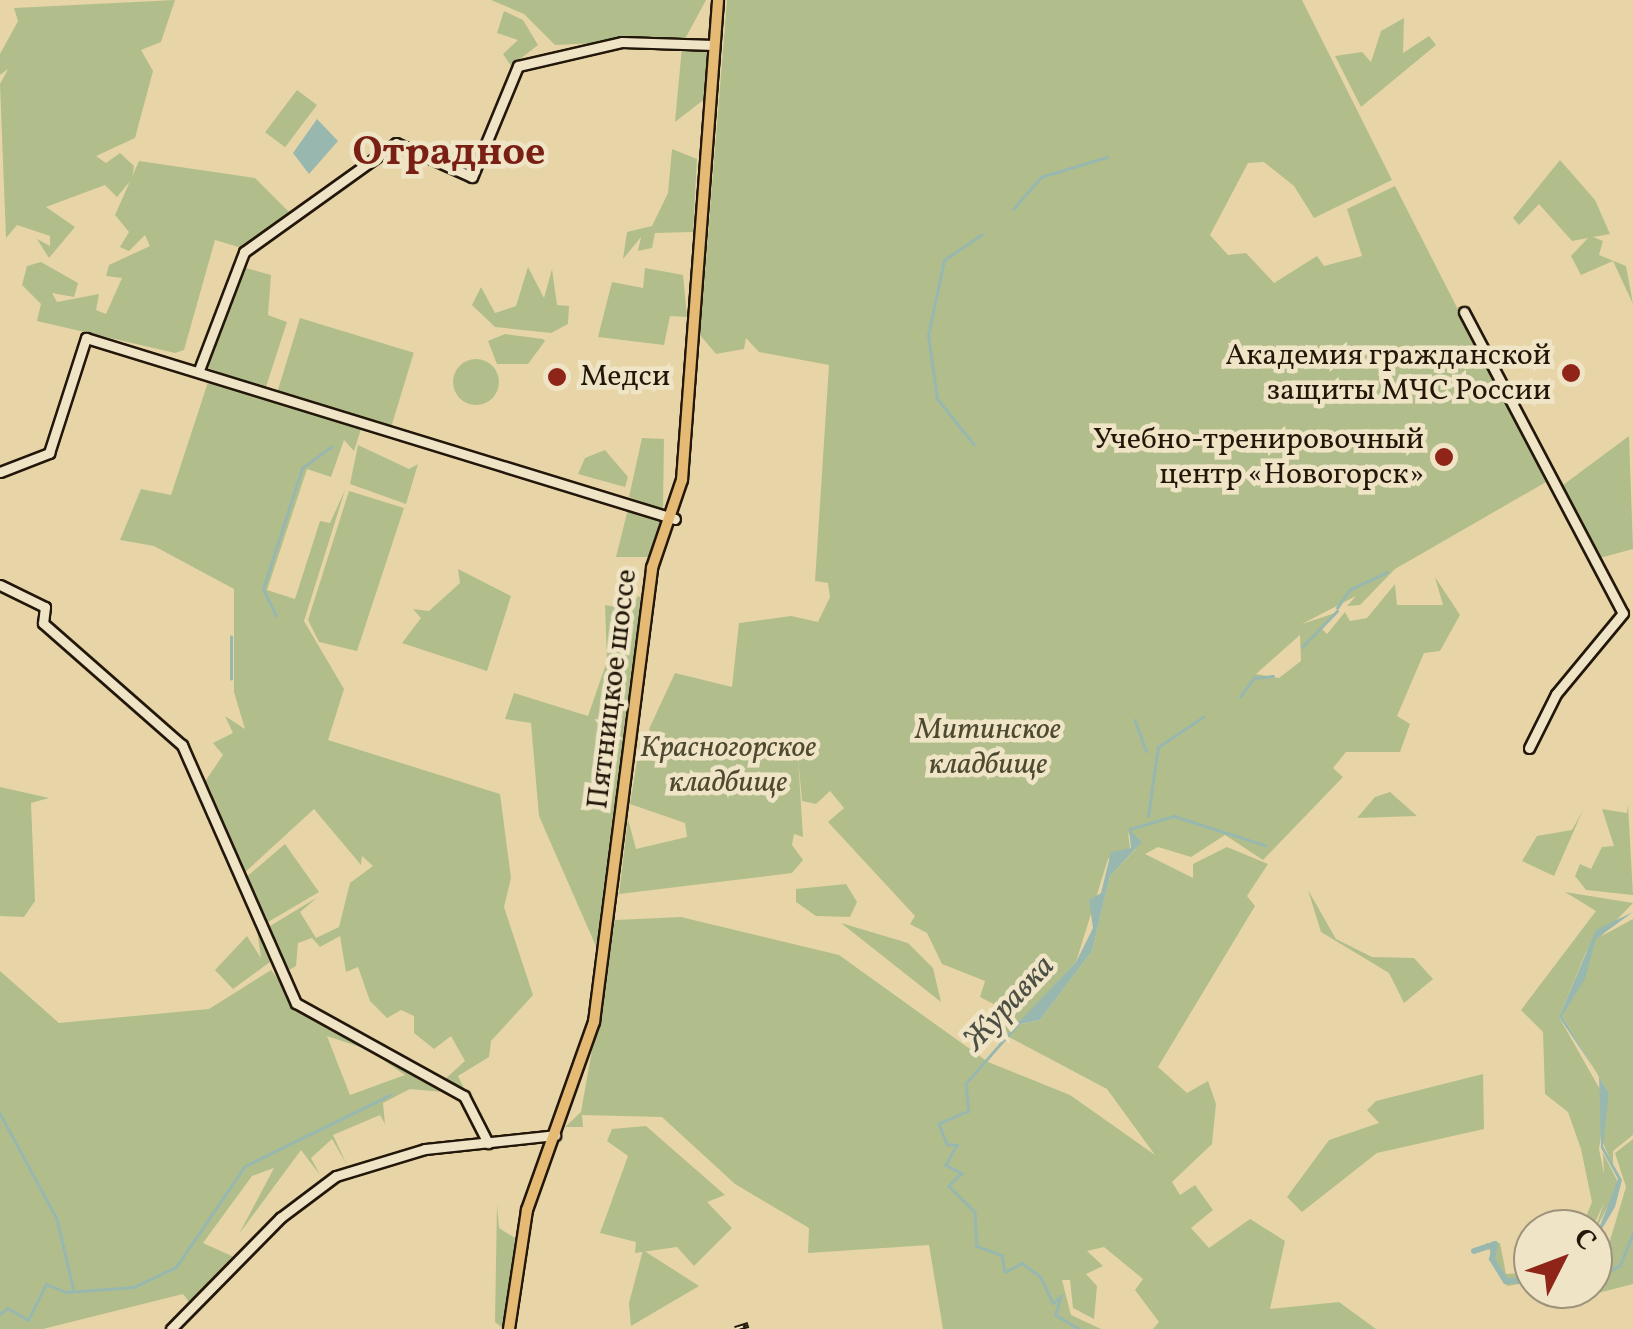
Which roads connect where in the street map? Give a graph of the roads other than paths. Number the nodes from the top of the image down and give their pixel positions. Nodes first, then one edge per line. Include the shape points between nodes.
1 (718, 0) edge
2 (714, 45) junction
3 (1464, 312) dead end
4 (199, 370) junction
5 (0, 472) edge
6 (673, 518) junction
7 (0, 585) edge
8 (1628, 612) edge
9 (1530, 748) dead end
10 (552, 1139) junction
11 (534, 1140) junction
12 (488, 1143) junction
13 (542, 1160) junction
14 (171, 1329) edge
15 (512, 1329) edge

1 - 2 main road, Пятницкое шоссе
2 - 4 street via 560,50 513,71 474,176 396,142 244,252
2 - 6 main road, Пятницкое шоссе via 682,480
3 - 8 street
4 - 5 street via 83,338 49,453
4 - 6 street
6 - 10 main road, Пятницкое шоссе via 652,568 596,1012
7 - 12 street via 46,607 44,624 185,748 290,996 324,1026 464,1096
8 - 9 street via 1556,694
10 - 11 street
10 - 13 main road, Пятницкое шоссе
10 - 15 main road, Пятницкое шоссе via 522,1251
11 - 12 street
11 - 13 street
12 - 14 street via 394,1155 326,1182
13 - 15 main road, Пятницкое шоссе via 516,1253

